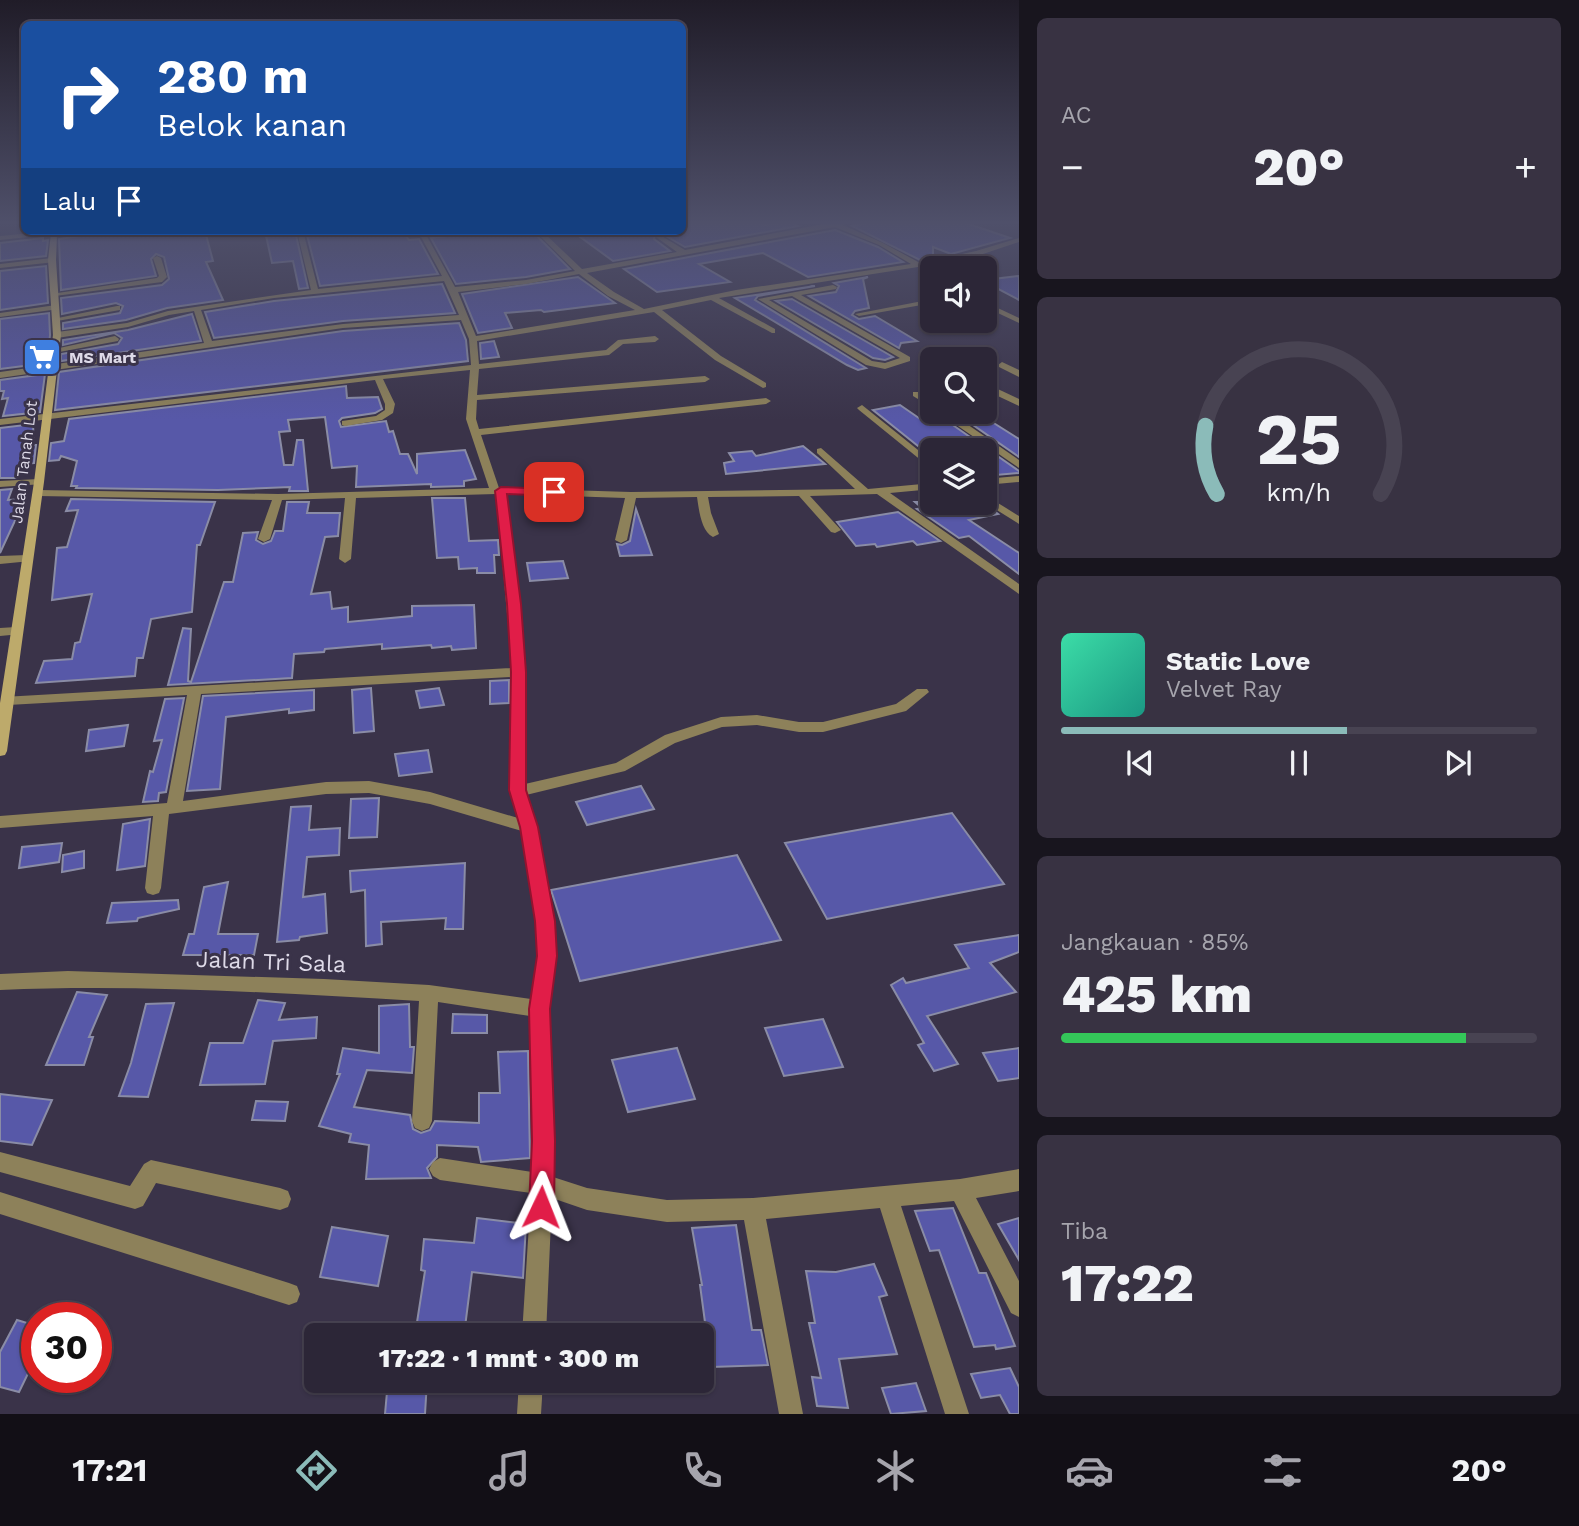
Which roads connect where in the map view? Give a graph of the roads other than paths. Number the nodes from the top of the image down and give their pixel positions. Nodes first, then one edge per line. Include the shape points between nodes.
1 (54, 288) edge
2 (100, 288) edge
3 (313, 288) edge
4 (345, 288) edge
5 (467, 288) edge
6 (603, 288) edge
7 (770, 288) edge
8 (827, 288) edge
9 (453, 290) joint
10 (314, 291) junction
11 (794, 293) junction
12 (55, 294) junction
13 (712, 297) junction
14 (920, 303) edge
15 (117, 308) dead end
16 (197, 309) junction
17 (656, 309) junction
18 (997, 310) edge
19 (643, 311) junction
20 (57, 313) junction
21 (859, 314) dead end
22 (0, 315) edge
23 (464, 317) junction
24 (1019, 321) edge
25 (772, 331) dead end
26 (57, 335) junction
27 (115, 339) dead end
28 (473, 339) junction
29 (655, 339) dead end
30 (209, 346) junction
31 (54, 350) junction
32 (1002, 365) dead end
33 (475, 366) junction
34 (51, 368) junction
35 (1019, 374) edge
36 (0, 375) edge
37 (377, 377) junction
38 (705, 379) dead end
39 (763, 385) dead end
40 (997, 392) edge
41 (916, 394) dead end
42 (920, 397) edge
43 (473, 398) junction
44 (766, 401) dead end
45 (1019, 403) edge
46 (862, 408) dead end
47 (47, 418) junction
48 (0, 422) edge
49 (345, 423) dead end
50 (960, 424) edge
51 (474, 433) junction
52 (821, 451) dead end
53 (920, 456) edge
54 (1019, 464) edge
55 (1019, 479) edge
56 (997, 481) edge
57 (0, 484) edge
58 (920, 487) edge
59 (39, 488) junction
60 (498, 491) junction
61 (880, 491) junction
62 (865, 492) junction
63 (802, 493) junction
64 (702, 494) junction
65 (351, 495) junction
66 (631, 495) junction
67 (278, 497) junction
68 (997, 506) edge
69 (1019, 521) edge
70 (835, 530) dead end
71 (713, 534) dead end
72 (264, 539) dead end
73 (621, 540) dead end
74 (27, 559) junction
75 (345, 559) dead end
76 (0, 560) edge
77 (1019, 590) edge
78 (16, 631) junction
79 (0, 632) edge
80 (519, 672) junction
81 (194, 689) junction
82 (922, 692) dead end
83 (8, 700) junction
84 (1, 730) edge
85 (0, 751) edge
86 (517, 790) junction
87 (168, 809) junction
88 (0, 822) edge
89 (529, 827) junction
90 (153, 888) dead end
91 (0, 982) edge
92 (429, 993) junction
93 (539, 1009) junction
94 (422, 1121) dead end
95 (0, 1162) edge
96 (440, 1169) dead end
97 (1019, 1180) edge
98 (542, 1184) junction
99 (961, 1190) junction
100 (887, 1196) junction
101 (279, 1199) dead end
102 (0, 1203) edge
103 (752, 1209) junction
104 (289, 1294) dead end
105 (1019, 1305) edge
106 (535, 1323) edge
107 (530, 1393) edge
108 (529, 1414) edge
109 (791, 1414) edge
110 (957, 1414) edge

1 - 12 main road, Jalan Tanah Lot
2 - 12 street
3 - 10 street
4 - 10 street
5 - 9 street
6 - 19 street
7 - 13 street
8 - 11 street
9 - 23 street
10 - 16 street
11 - 11 street via 761,300 874,365 907,359
12 - 20 main road, Jalan Tanah Lot
13 - 17 street
13 - 25 street
14 - 21 street
15 - 20 street
16 - 26 street
16 - 30 street
17 - 19 street
17 - 39 street via 718,358
18 - 24 street
19 - 28 street
20 - 22 street
20 - 26 main road, Jalan Tanah Lot
23 - 28 street
23 - 30 street via 343,326
26 - 31 main road, Jalan Tanah Lot
27 - 31 street
28 - 33 street
29 - 33 street via 621,342 606,353
30 - 34 street
31 - 34 main road, Jalan Tanah Lot
32 - 35 street
33 - 37 street
33 - 43 street
34 - 36 street
34 - 47 main road, Jalan Tanah Lot
37 - 47 street
37 - 49 street via 390,411 379,418
38 - 43 street
40 - 45 street
41 - 42 street
43 - 51 street
44 - 51 street
46 - 53 street
47 - 48 street
47 - 59 main road, Jalan Tanah Lot
50 - 54 street
51 - 60 street
52 - 62 street
55 - 56 street
57 - 59 street
58 - 61 street
59 - 67 street
59 - 74 main road, Jalan Tanah Lot
60 - 65 street
60 - 66 street
60 - 80 street
61 - 62 street
61 - 77 street
62 - 63 street
63 - 64 street
63 - 70 street
64 - 66 street
64 - 71 street
65 - 67 street
65 - 75 street
66 - 73 street
67 - 72 street
68 - 69 street
74 - 76 street
74 - 78 main road, Jalan Tanah Lot
78 - 79 street
78 - 83 main road, Jalan Tanah Lot
80 - 81 street
80 - 86 street
81 - 83 street
81 - 87 street
82 - 86 street via 901,708 831,726 799,727 757,720 710,725 670,739 620,767
83 - 84 main road, Jalan Tanah Lot
84 - 85 main road, Jalan Tanah Lot
86 - 89 street
87 - 88 street
87 - 89 street via 326,788 369,787
87 - 90 street
89 - 93 street via 547,956
91 - 92 street, Jalan Tri Sala via 68,979
92 - 93 street, Jalan Tri Sala
92 - 94 street
93 - 98 street
95 - 101 street via 135,1198 151,1171
96 - 98 street
97 - 99 street
98 - 103 street via 624,1206 667,1211
98 - 106 street
99 - 100 street
99 - 105 street
100 - 103 street
100 - 110 street
102 - 104 street
103 - 109 street
107 - 108 street

